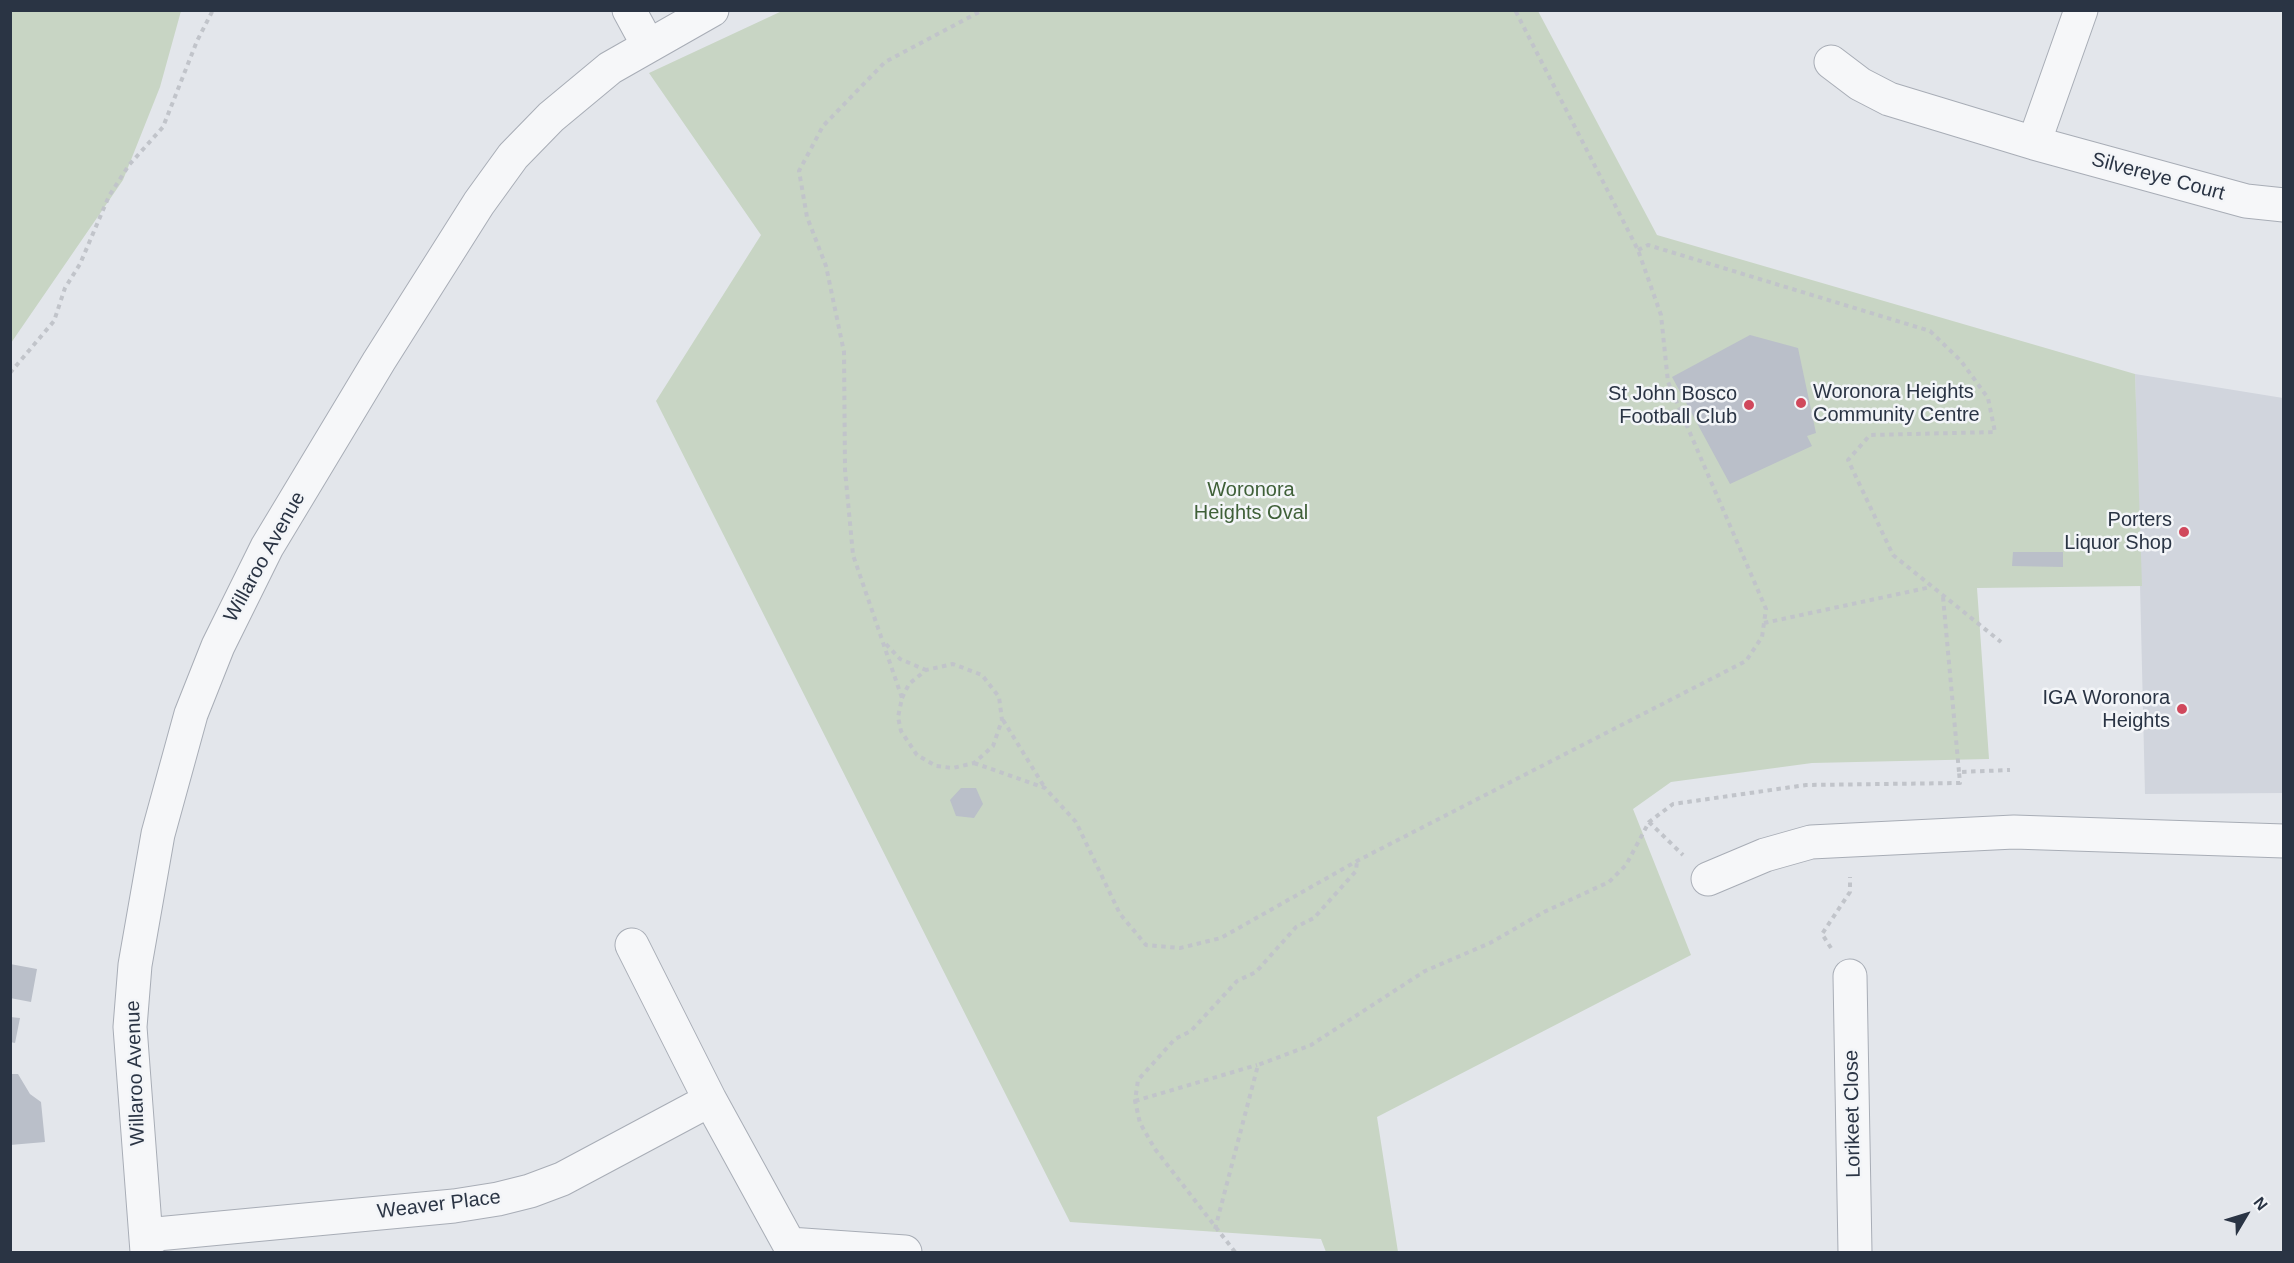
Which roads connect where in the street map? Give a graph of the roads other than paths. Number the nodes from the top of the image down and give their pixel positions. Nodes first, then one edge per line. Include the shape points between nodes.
1 (629, 10) edge
2 (712, 10) edge
3 (2081, 10) edge
4 (648, 45) junction
5 (1831, 62) dead end
6 (2034, 143) junction
7 (2283, 205) edge
8 (2283, 841) edge
9 (1708, 879) road end
10 (632, 945) dead end
11 (1850, 976) road end
12 (710, 1100) junction
13 (147, 1244) edge
14 (905, 1252) edge
15 (1855, 1252) edge

1 - 4 street
2 - 4 street, Willaroo Avenue
3 - 6 street
4 - 13 street, Willaroo Avenue via 610,68 551,117 513,156 479,203 267,548 218,646 191,714 160,824 135,965 130,1027
5 - 6 street, Silvereye Court via 1889,99
6 - 7 street, Silvereye Court via 2246,201
8 - 9 street via 2014,832 1810,842 1765,855
10 - 12 street
11 - 15 street, Lorikeet Close
12 - 13 street, Weaver Place via 562,1179 530,1191 454,1206
12 - 14 street via 789,1244

